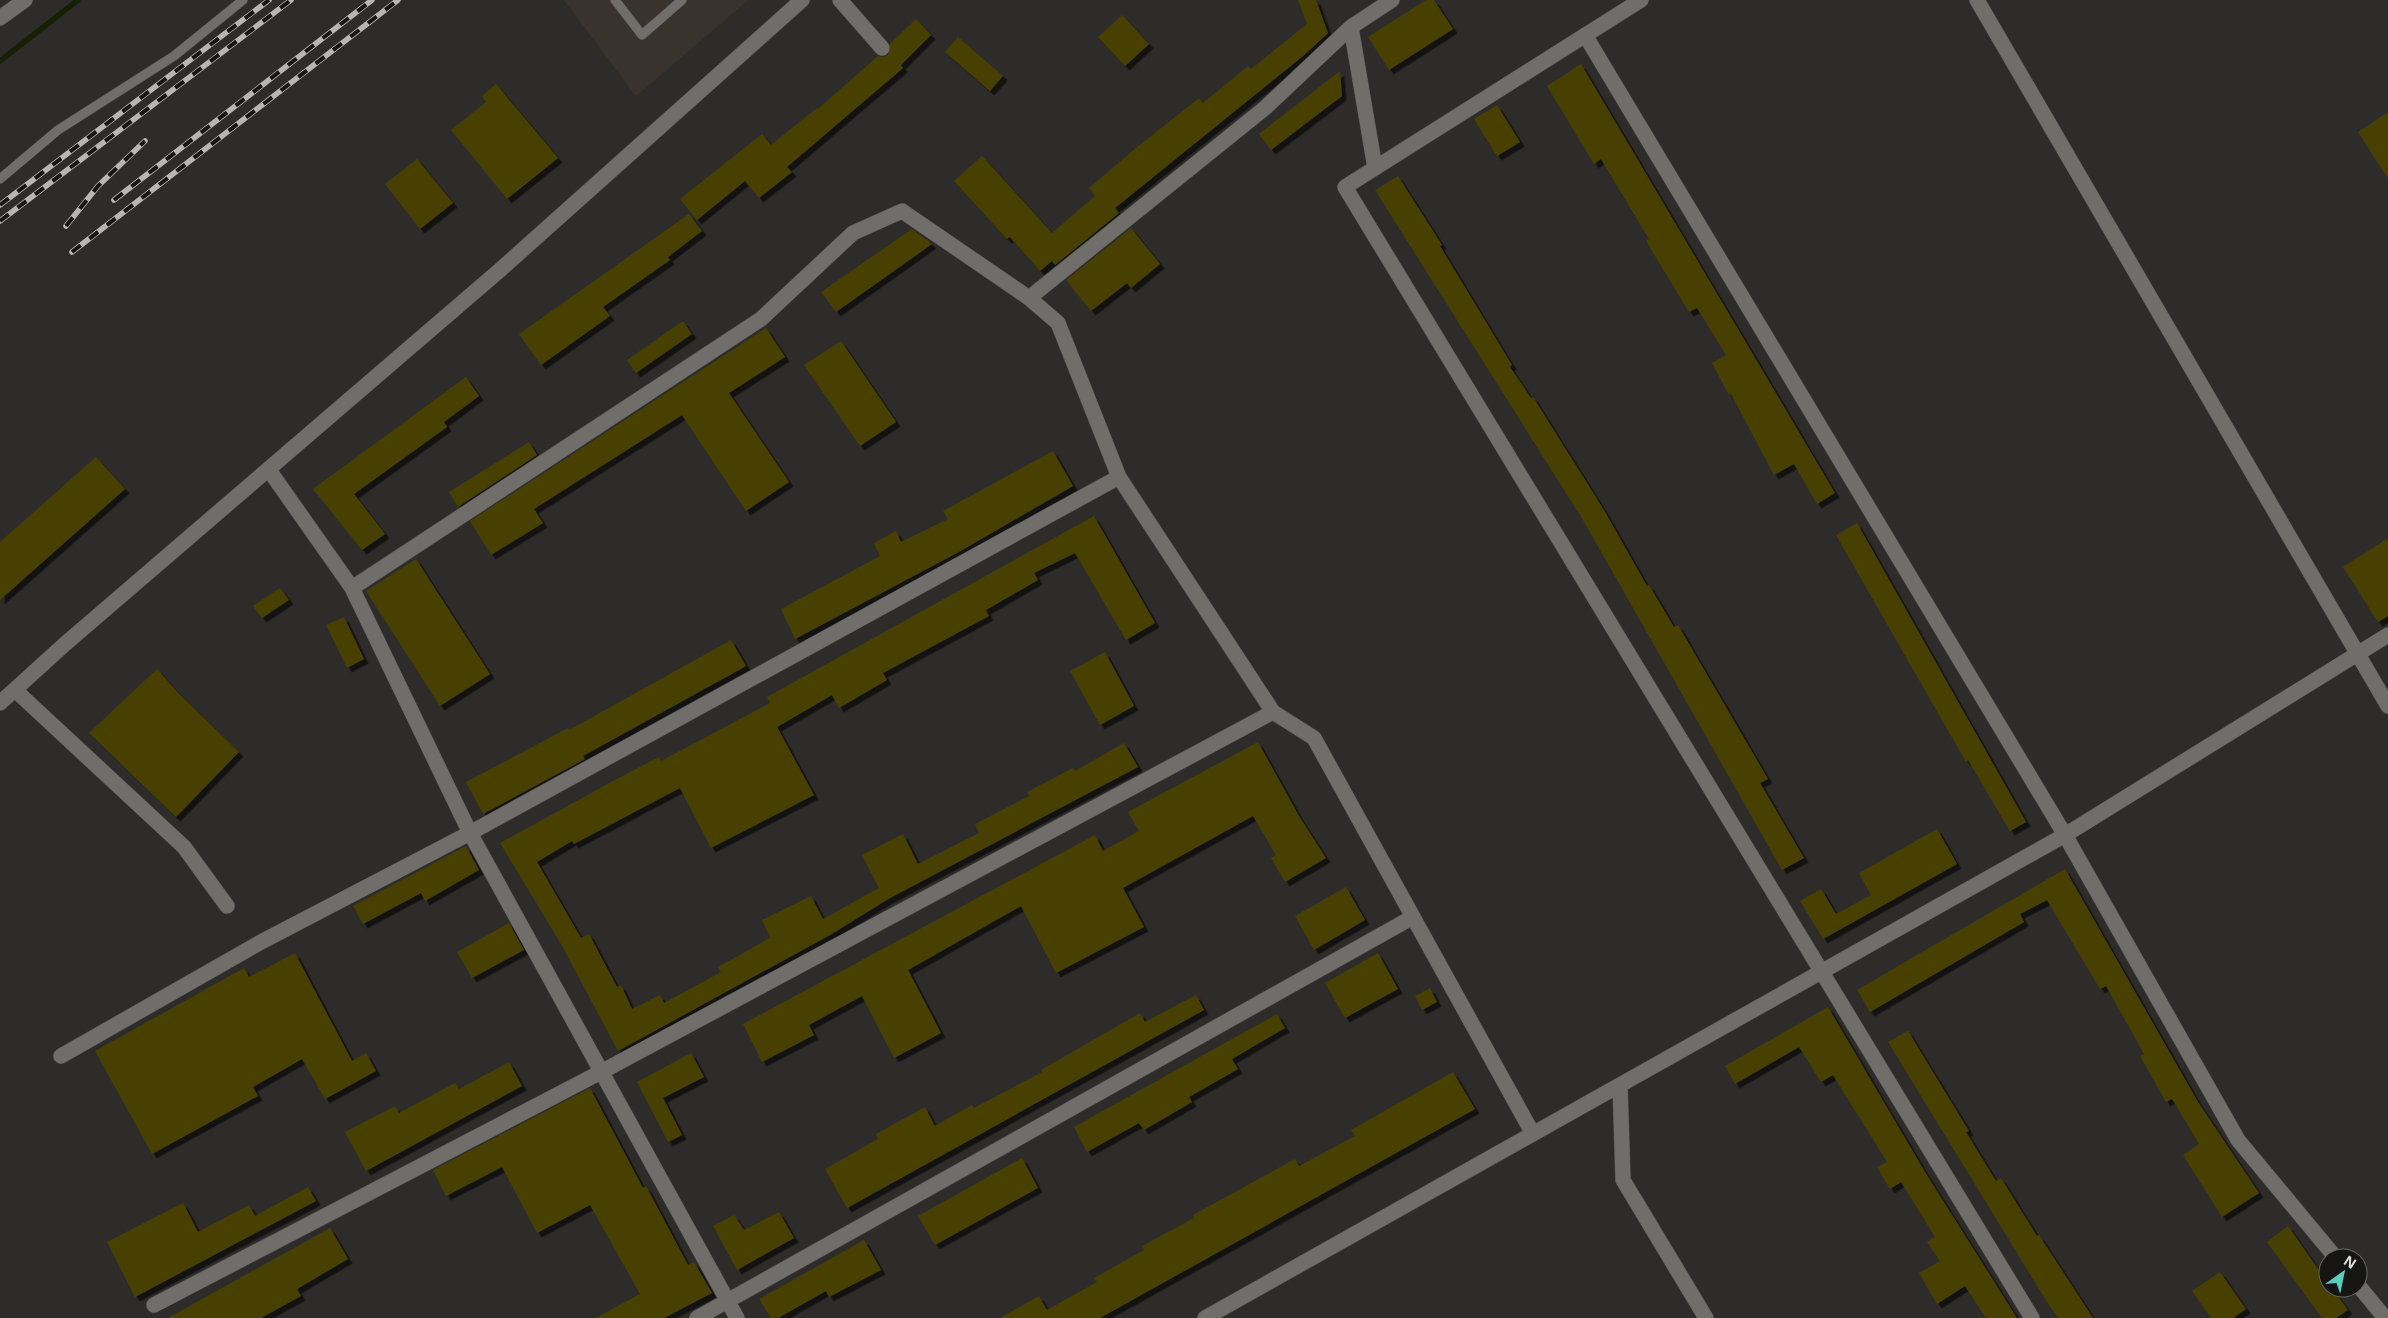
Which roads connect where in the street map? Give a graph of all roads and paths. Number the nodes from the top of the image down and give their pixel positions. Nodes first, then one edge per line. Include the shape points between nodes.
1 (25, 0) edge
2 (243, 0) edge
3 (615, 0) edge
4 (682, 0) edge
5 (802, 0) edge
6 (840, 0) edge
7 (1392, 0) edge
8 (1641, 0) edge
9 (1977, 0) edge
10 (0, 18) edge
11 (1351, 27) junction
12 (1585, 35) junction
13 (882, 48) dead end
14 (1375, 168) junction
15 (0, 179) edge
16 (1028, 298) junction
17 (269, 470) junction
18 (1119, 477) junction
19 (352, 588) junction
20 (2388, 635) edge
21 (2357, 653) junction
22 (15, 690) junction
23 (0, 703) edge
24 (2388, 706) edge
25 (1273, 712) junction
26 (470, 833) junction
27 (2066, 835) junction
28 (227, 906) dead end
29 (1413, 917) junction
30 (1822, 972) junction
31 (61, 1056) dead end
32 (601, 1072) junction
33 (1620, 1085) junction
34 (1533, 1134) junction
35 (2328, 1248) edge
36 (2368, 1297) edge
37 (728, 1301) junction
38 (154, 1305) dead end
39 (697, 1318) edge
40 (737, 1318) edge
41 (1205, 1318) edge
42 (1706, 1318) edge
43 (2032, 1318) edge
44 (2385, 1318) edge

1 - 10 street
2 - 15 lane via 174,56 58,130
3 - 4 lane via 642,35
5 - 17 street via 500,270
6 - 13 street
7 - 11 street
8 - 12 street
9 - 21 street
11 - 14 street
11 - 16 street via 1265,108
12 - 14 street
12 - 27 street
14 - 30 street via 1345,187
16 - 18 street via 1058,323
16 - 19 street via 902,211 852,233 761,319
17 - 19 street
17 - 22 street
18 - 25 street
18 - 26 street
19 - 26 street
20 - 21 street
21 - 24 street
21 - 27 street
22 - 23 street
22 - 28 street via 184,847
25 - 29 street via 1314,738
25 - 32 street
26 - 31 street via 261,942
26 - 32 street
27 - 30 street
27 - 35 street via 2238,1140
29 - 34 street
29 - 37 street
30 - 33 street
30 - 43 street
32 - 37 street
32 - 38 street
33 - 34 street
33 - 42 street via 1624,1180
34 - 41 street
36 - 44 street
37 - 39 street
37 - 40 street

